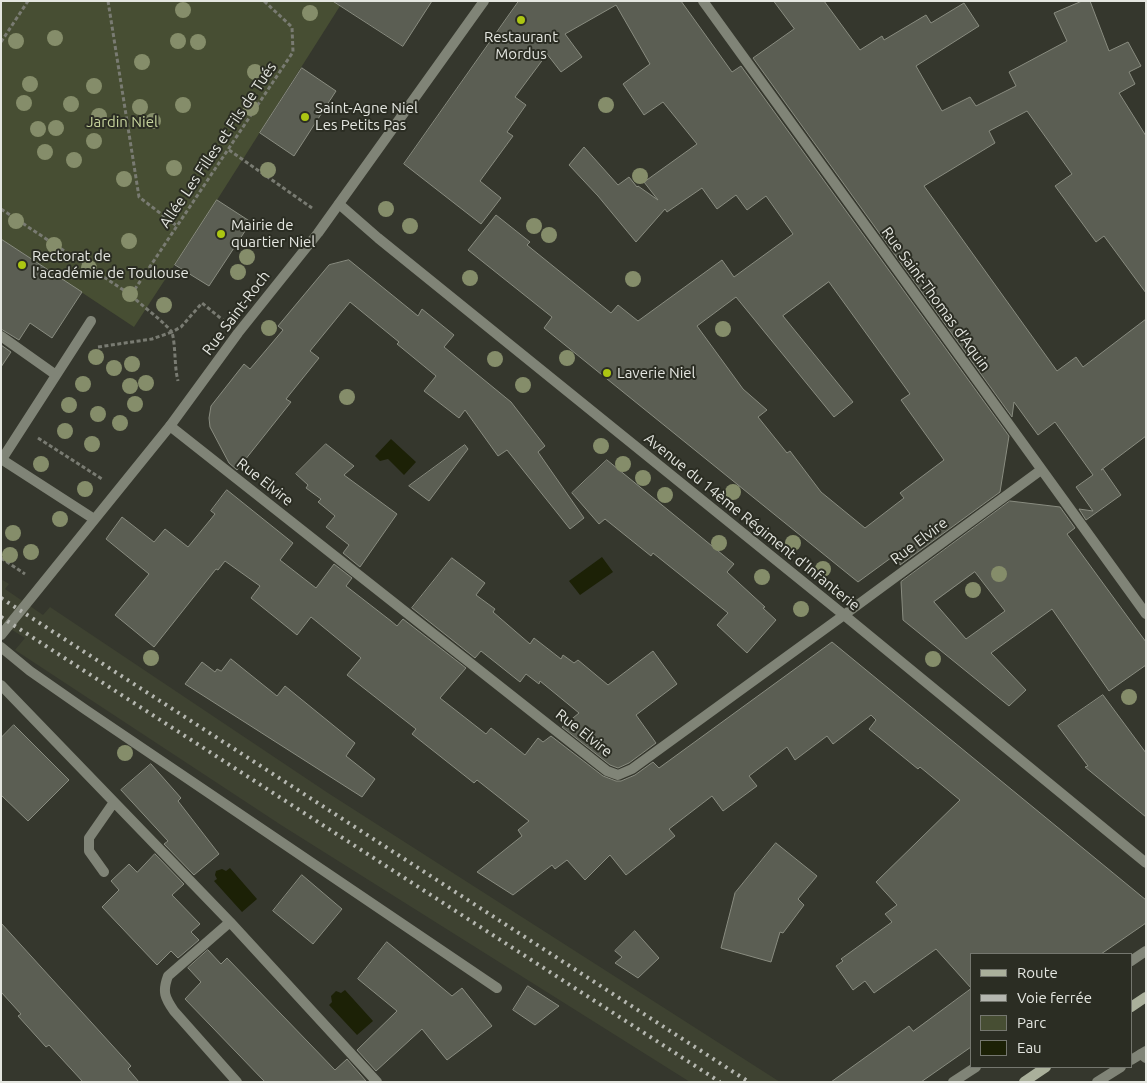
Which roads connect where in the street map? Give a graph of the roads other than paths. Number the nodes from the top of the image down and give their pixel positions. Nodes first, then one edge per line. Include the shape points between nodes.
1 (484, 1) edge
2 (703, 1) edge
3 (339, 204) junction
4 (90, 321) dead end
5 (1, 336) edge
6 (56, 375) junction
7 (170, 426) junction
8 (1, 459) edge
9 (1041, 470) junction
10 (94, 519) junction
11 (1146, 614) edge
12 (844, 615) junction
13 (1, 635) edge
14 (1, 648) edge
15 (1, 686) edge
16 (114, 802) junction
17 (1146, 863) edge
18 (104, 872) dead end
19 (230, 922) junction
20 (1146, 951) edge
21 (1132, 960) edge
22 (497, 988) dead end
23 (1146, 997) edge
24 (1132, 1006) edge
25 (1144, 1054) edge
26 (1132, 1060) edge
27 (974, 1068) edge
28 (1045, 1068) edge
29 (1119, 1068) edge
30 (237, 1082) edge
31 (377, 1082) edge
32 (953, 1082) edge
33 (1024, 1082) edge
34 (1097, 1082) edge

1 - 3 street, Rue Saint-Roch
2 - 9 street, Rue Saint-Thomas d'Aquin
3 - 7 street, Rue Saint-Roch
3 - 12 street, Avenue du 14ème Régiment d'Infanterie
4 - 6 street
5 - 6 street
6 - 8 street
7 - 10 street, Rue Saint-Roch
7 - 12 street, Rue Elvire via 599,764 618,775 632,769
8 - 10 street
9 - 11 street, Rue Saint-Thomas d'Aquin
9 - 12 street, Rue Elvire
10 - 13 street, Rue Saint-Roch
12 - 17 street, Avenue du 14ème Régiment d'Infanterie
14 - 22 street via 86,710
15 - 16 street
16 - 18 street via 89,838 89,851
16 - 19 street
19 - 30 street via 168,976 164,988 174,1011
19 - 31 street
20 - 21 street
23 - 24 main road
25 - 26 street
27 - 32 street
28 - 33 main road
29 - 34 street

